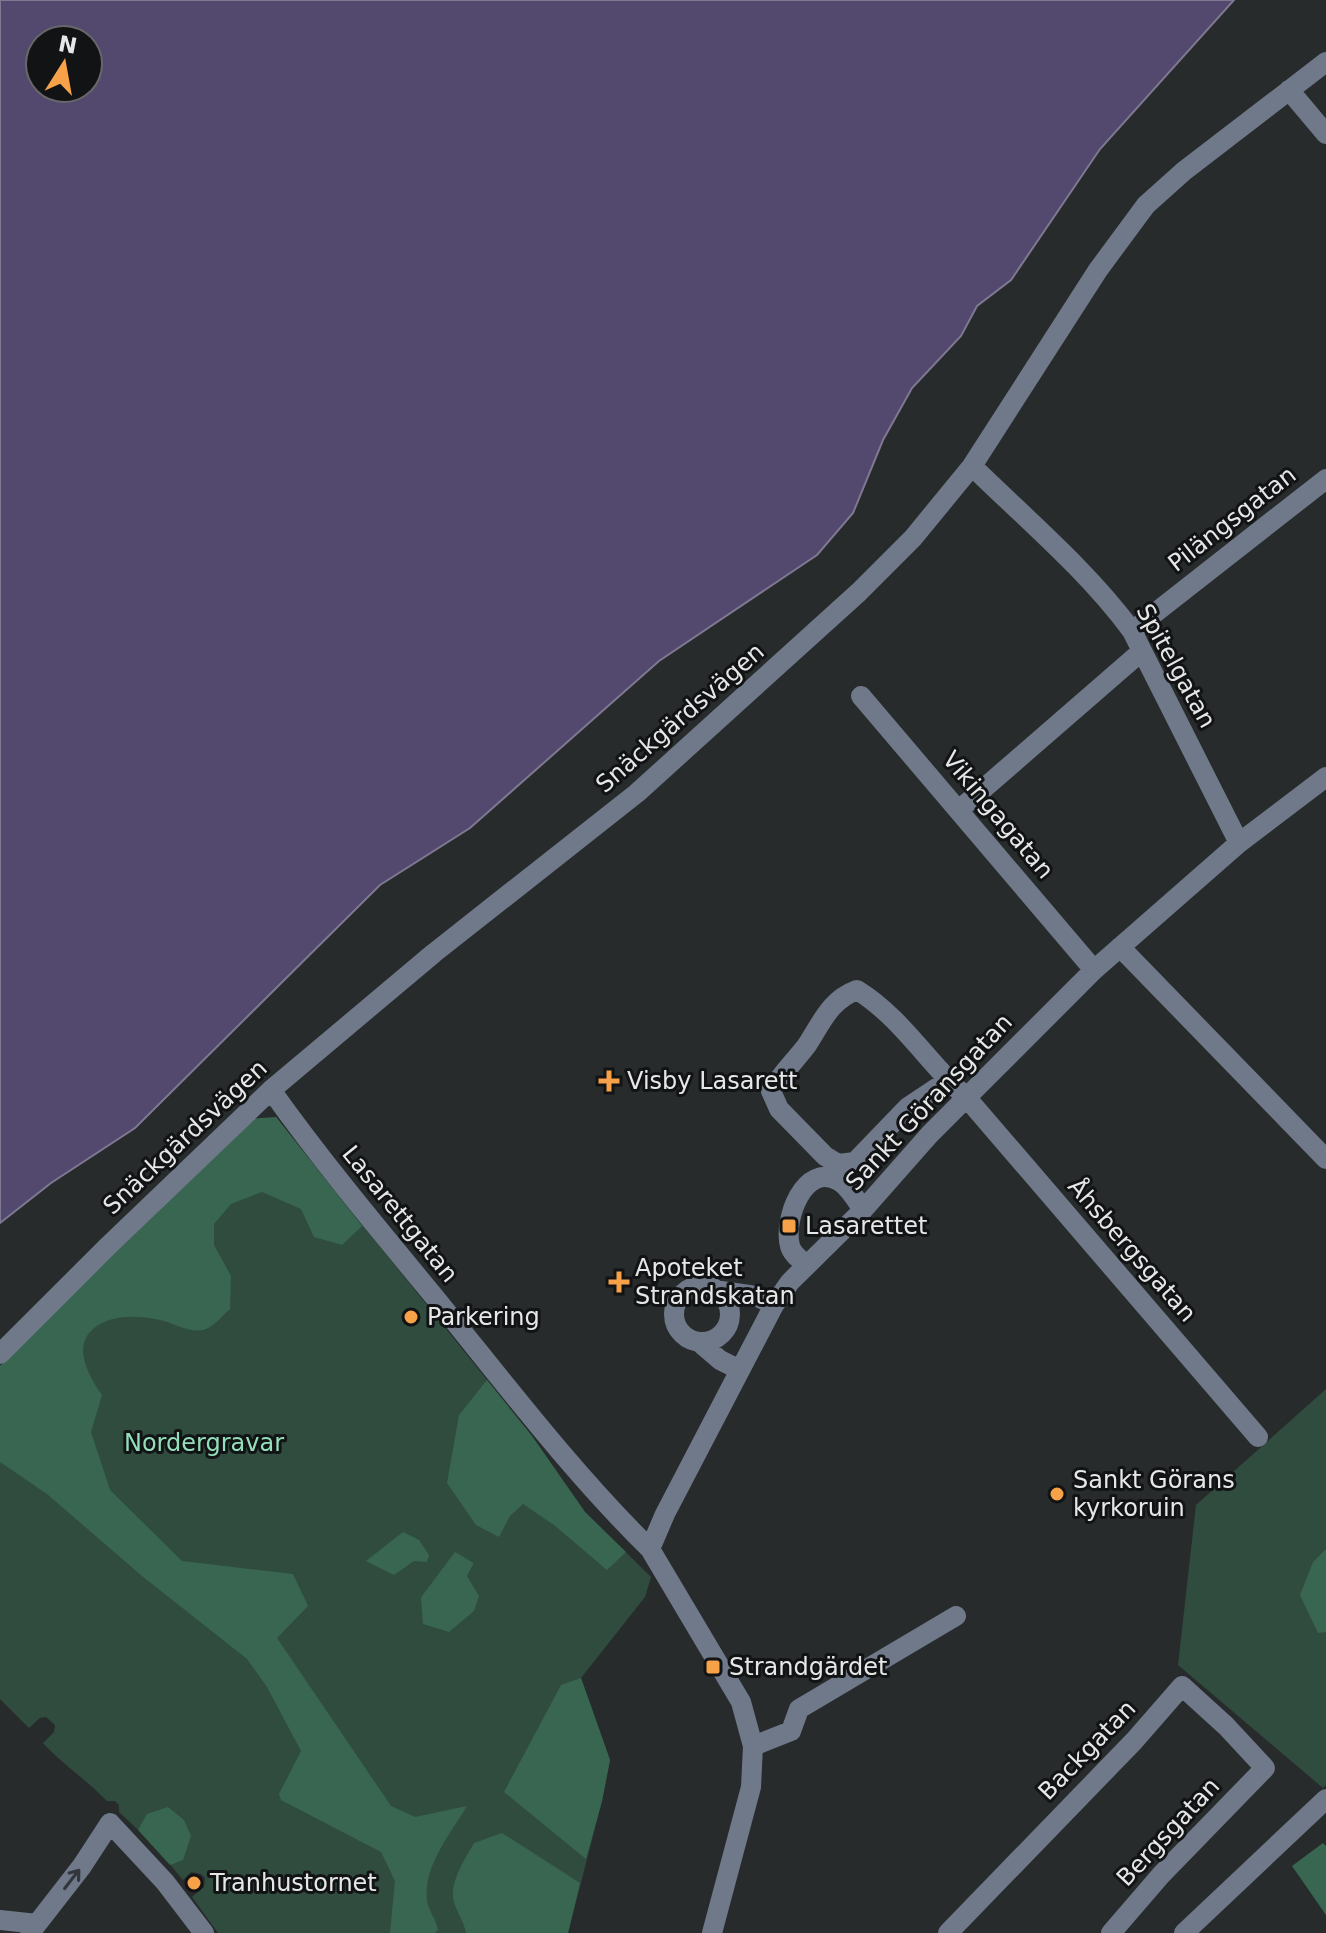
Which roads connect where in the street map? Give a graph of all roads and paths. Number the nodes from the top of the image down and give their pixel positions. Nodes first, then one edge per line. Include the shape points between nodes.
1 (1326, 62) edge
2 (1289, 90) junction
3 (1326, 134) edge
4 (972, 466) junction
5 (1326, 479) edge
6 (1132, 631) junction
7 (1142, 651) junction
8 (861, 696) dead end
9 (1323, 785) edge
10 (960, 809) junction
11 (1239, 843) junction
12 (1120, 947) junction
13 (1094, 970) junction
14 (947, 1081) junction
15 (271, 1090) junction
16 (966, 1097) junction
17 (1326, 1159) edge
18 (863, 1210) junction
19 (806, 1265) junction
20 (721, 1291) junction
21 (774, 1305) junction
22 (699, 1342) junction
23 (0, 1354) edge
24 (740, 1370) junction
25 (1258, 1437) dead end
26 (650, 1549) junction
27 (956, 1616) dead end
28 (753, 1746) junction
29 (1265, 1768) joint
30 (1326, 1799) edge
31 (0, 1920) edge
32 (33, 1929) edge
33 (204, 1933) edge
34 (712, 1933) edge
35 (948, 1933) edge
36 (1111, 1933) edge
37 (1184, 1933) edge

1 - 2 street, Snäckgärdsvägen
2 - 3 street
2 - 4 street, Snäckgärdsvägen via 1146,205
4 - 6 street, Spitelgatan
4 - 15 street, Snäckgärdsvägen via 913,538 751,691 627,801
5 - 6 street, Pilängsgatan
6 - 7 street, Spitelgatan
7 - 10 street
7 - 11 street, Spitelgatan
8 - 10 street, Vikingagatan
9 - 11 street, Sankt Göransgatan
10 - 13 street, Vikingagatan
11 - 12 street, Sankt Göransgatan
12 - 13 street, Sankt Göransgatan
12 - 17 street
13 - 16 street, Sankt Göransgatan
14 - 14 street, Åhsbergsgatan via 878,1002 857,990 842,995 827,1011 771,1091 779,1109 838,1164 855,1162 908,1107
14 - 16 street, Åhsbergsgatan
15 - 23 street, Snäckgärdsvägen
15 - 26 street, Lasarettgatan via 467,1340
16 - 18 street, Sankt Göransgatan
16 - 25 street, Åhsbergsgatan
18 - 19 street, Sankt Göransgatan
18 - 19 street via 840,1182 829,1178 801,1190 789,1223 791,1249
19 - 21 street, Sankt Göransgatan
20 - 21 street via 756,1296
20 - 22 street via 731,1318 714,1340
20 - 22 street via 703,1285 685,1291 675,1306 678,1330
21 - 24 street, Sankt Göransgatan
22 - 24 street
24 - 26 street, Sankt Göransgatan
26 - 28 street via 741,1702
27 - 28 street via 799,1709 791,1731
28 - 34 street via 751,1787
29 - 35 street, Backgatan via 1182,1686
29 - 36 street, Bergsgatan
30 - 37 street
31 - 32 street
32 -> 33 street via 110,1823

